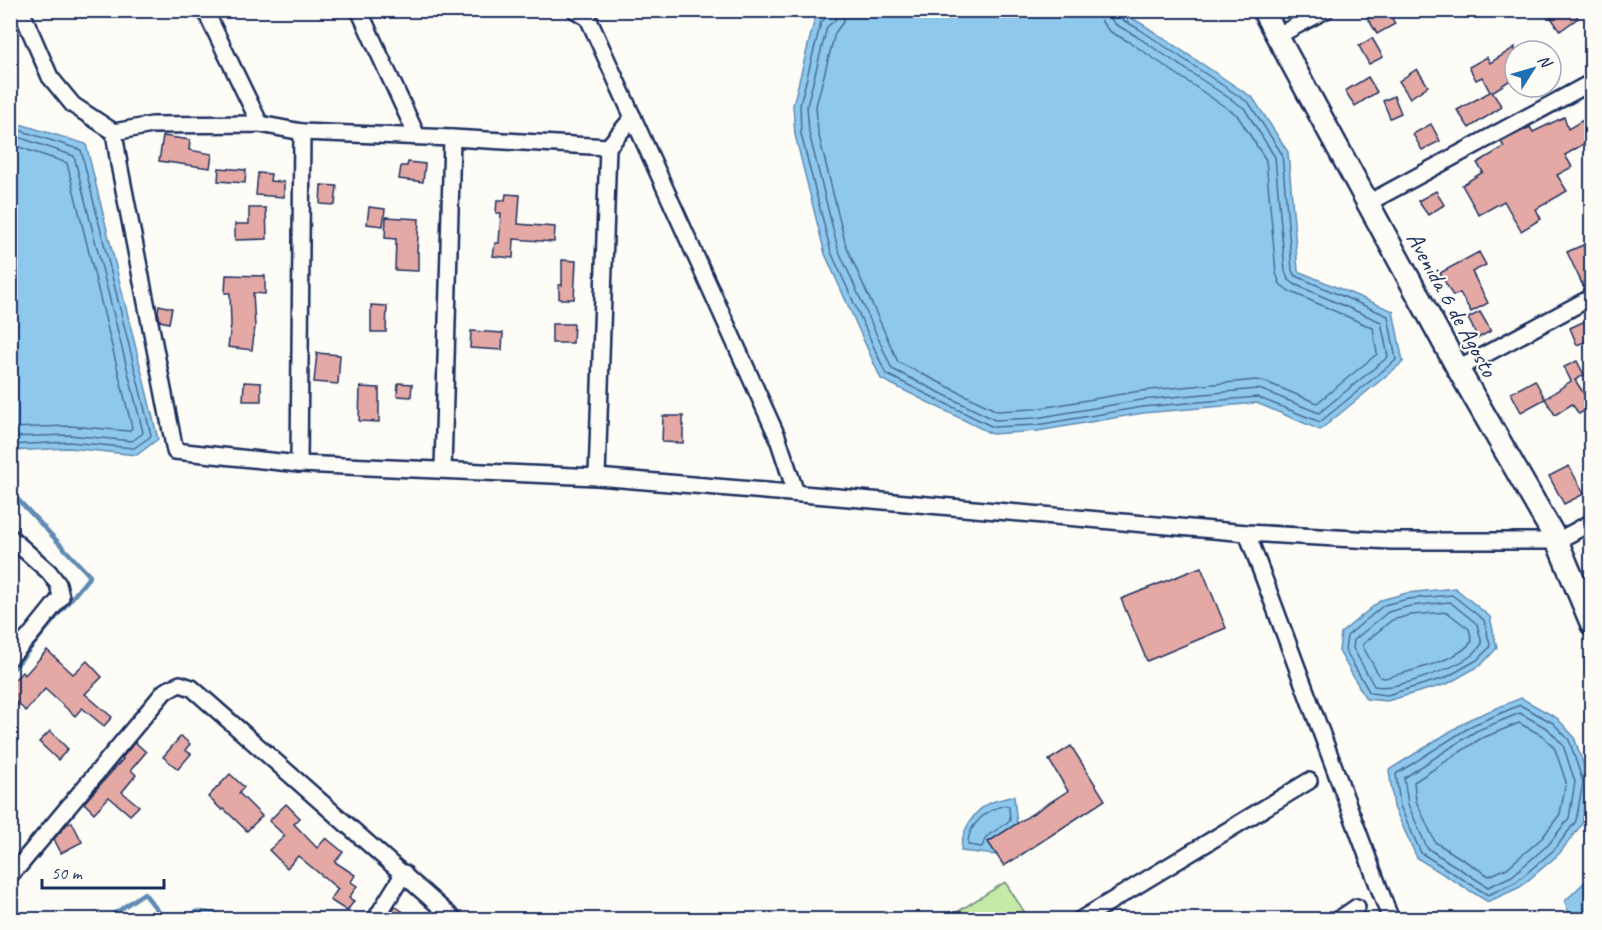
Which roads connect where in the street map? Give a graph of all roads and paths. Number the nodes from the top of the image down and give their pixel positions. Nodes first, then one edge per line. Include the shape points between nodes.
1 (21, 10) edge
2 (205, 10) edge
3 (359, 10) edge
4 (1263, 10) edge
5 (1326, 10) edge
6 (587, 13) edge
7 (1277, 36) junction
8 (1592, 82) edge
9 (633, 117) junction
10 (260, 124) junction
11 (114, 132) junction
12 (302, 132) junction
13 (417, 136) junction
14 (452, 138) junction
15 (608, 147) junction
16 (1368, 203) junction
17 (1592, 297) edge
18 (1458, 369) junction
19 (299, 464) junction
20 (443, 469) junction
21 (597, 477) junction
22 (796, 493) junction
23 (1592, 522) edge
24 (1247, 533) junction
25 (10, 537) edge
26 (1557, 541) junction
27 (1592, 625) edge
28 (10, 657) edge
29 (1309, 781) dead end
30 (404, 873) junction
31 (10, 874) edge
32 (1357, 907) dead end
33 (1082, 919) edge
34 (375, 920) edge
35 (455, 920) edge
36 (1338, 920) edge
37 (1391, 920) edge

1 - 11 street via 50,77 74,105
2 - 10 street
3 - 13 street
4 - 7 street, Avenida 6 de Agosto
5 - 7 street
6 - 9 street
7 - 16 street, Avenida 6 de Agosto
8 - 16 street
9 - 15 street
9 - 22 street via 777,436
10 - 11 street via 152,125
10 - 12 street
11 - 19 street via 175,451
12 - 13 street
12 - 19 street
13 - 14 street
14 - 15 street
14 - 20 street
15 - 21 street
16 - 18 street, Avenida 6 de Agosto
17 - 18 street
18 - 26 street, Avenida 6 de Agosto
19 - 20 street
20 - 21 street
21 - 22 street
22 - 24 street
23 - 26 street
24 - 26 street via 1391,541
24 - 37 street
25 - 28 street via 49,572 61,597
26 - 27 street, Avenida 6 de Agosto
29 - 33 street
30 - 31 street via 192,688 180,684 165,691
30 - 34 street
30 - 35 street
32 - 36 street

